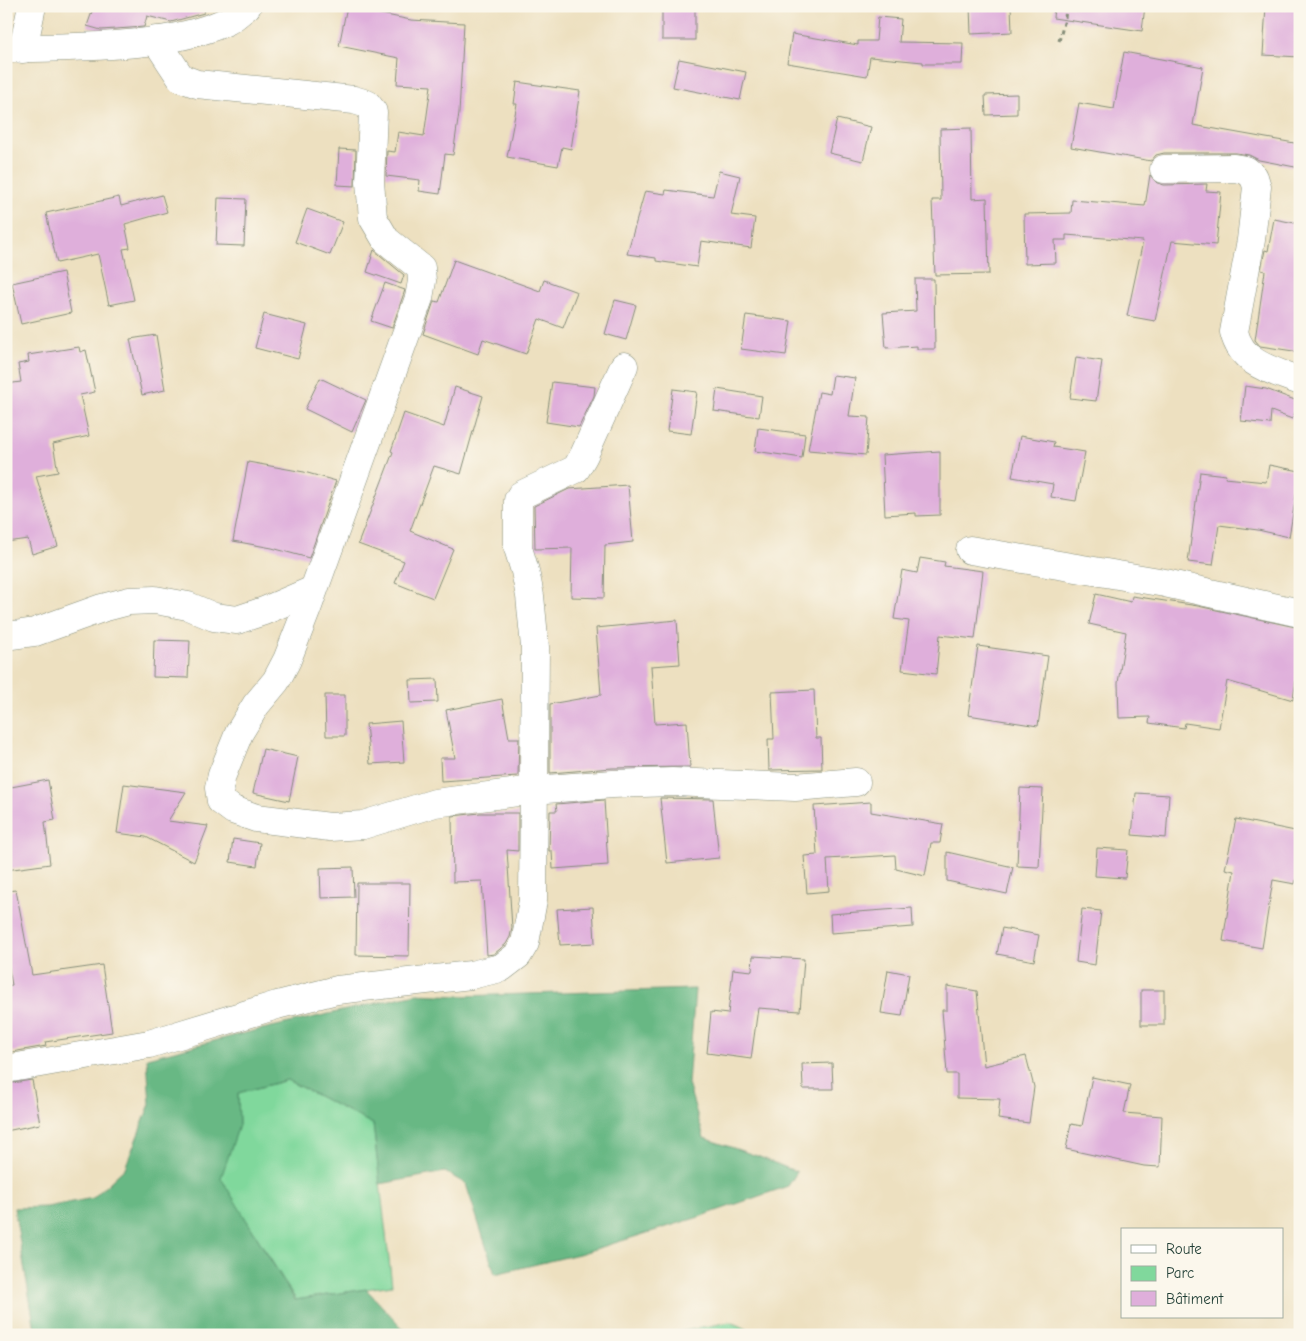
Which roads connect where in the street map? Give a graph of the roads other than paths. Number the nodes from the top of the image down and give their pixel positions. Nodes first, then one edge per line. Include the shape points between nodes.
1 (32, 6) edge
2 (247, 6) edge
3 (156, 40) junction
4 (15, 49) edge
5 (1164, 169) dead end
6 (624, 366) dead end
7 (1300, 381) edge
8 (970, 550) dead end
9 (313, 590) junction
10 (1300, 613) edge
11 (6, 636) edge
12 (856, 782) dead end
13 (533, 790) junction
14 (6, 1069) edge

1 - 4 street
2 - 3 street via 227,21
3 - 4 street via 135,44
3 - 9 street via 181,78 197,84 367,104 373,112 370,182 373,218 386,240 421,268 418,298
5 - 7 street via 1234,168 1246,170 1254,177 1257,187 1234,332 1236,342 1242,353 1258,364
6 - 13 street via 576,469 521,495 518,500 518,548 530,596 535,647
8 - 10 street via 1165,584
9 - 11 street via 237,620 214,618 188,606 155,600 129,601 35,632
9 - 13 street via 287,660 239,733 222,775 221,800 233,810 256,818 330,827 363,825 435,803
12 - 13 street via 795,787 623,783
13 - 14 street via 533,900 527,934 518,955 500,968 471,975 337,990 149,1044

